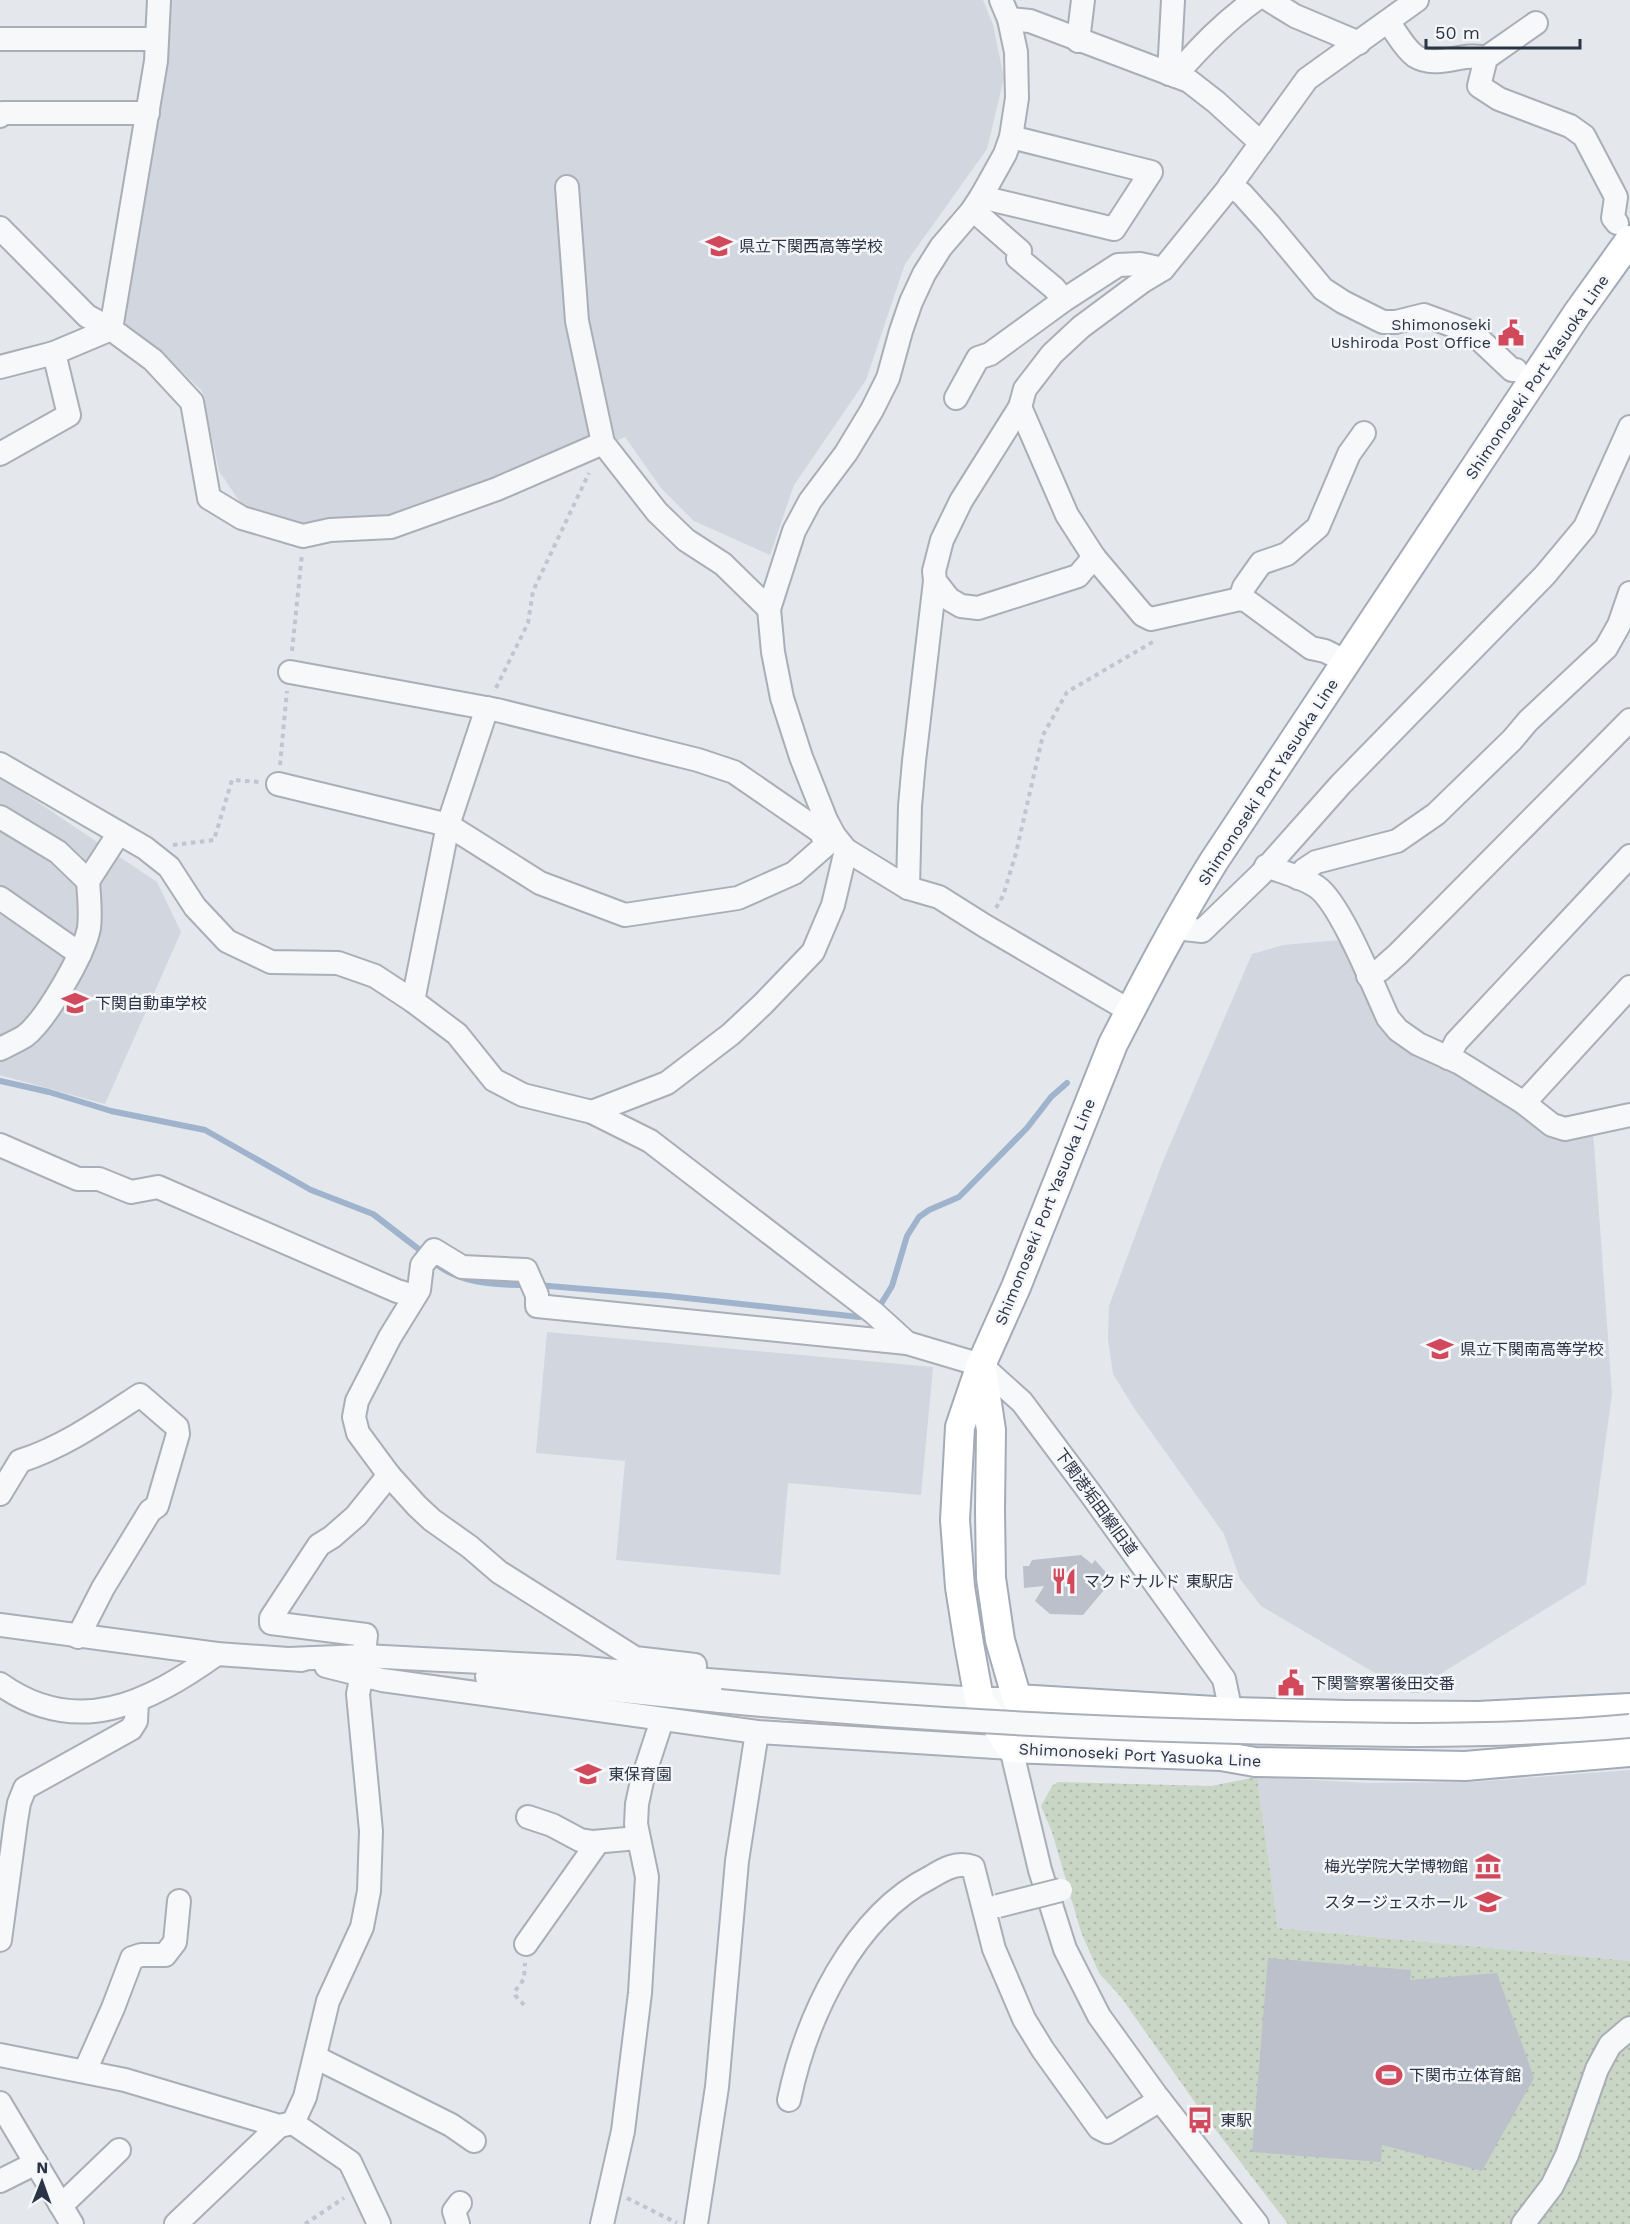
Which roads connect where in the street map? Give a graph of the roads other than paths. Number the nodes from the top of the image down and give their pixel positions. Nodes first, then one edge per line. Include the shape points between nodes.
1 (159, 0) edge
2 (1083, 0) edge
3 (1173, 0) edge
4 (1255, 0) edge
5 (1269, 0) edge
6 (1417, 0) edge
7 (1005, 9) edge
8 (1388, 11) edge
9 (1536, 22) dead end
10 (0, 39) edge
11 (157, 39) junction
12 (1078, 41) junction
13 (1361, 41) junction
14 (1486, 58) junction
15 (1172, 75) junction
16 (148, 113) junction
17 (0, 116) edge
18 (1011, 137) junction
19 (1261, 143) junction
20 (1230, 185) junction
21 (567, 187) dead end
22 (977, 203) junction
23 (0, 228) edge
24 (1623, 231) edge
25 (1163, 269) junction
26 (1064, 300) junction
27 (111, 329) junction
28 (54, 353) junction
29 (0, 367) edge
30 (1516, 370) dead end
31 (956, 398) dead end
32 (1020, 407) junction
33 (1630, 427) edge
34 (1364, 433) dead end
35 (603, 443) junction
36 (0, 454) edge
37 (1094, 557) junction
38 (935, 581) junction
39 (1630, 593) edge
40 (1240, 599) junction
41 (769, 609) junction
42 (1347, 662) junction
43 (290, 672) road end
44 (487, 708) junction
45 (1630, 720) edge
46 (0, 764) edge
47 (278, 784) road end
48 (0, 817) edge
49 (448, 825) junction
50 (119, 833) junction
51 (846, 850) junction
52 (1630, 856) edge
53 (1266, 866) junction
54 (1298, 878) junction
55 (88, 881) junction
56 (908, 888) junction
57 (0, 898) edge
58 (1175, 928) junction
59 (80, 954) junction
60 (1368, 976) junction
61 (1630, 987) edge
62 (412, 1001) junction
63 (1130, 1011) junction
64 (0, 1049) edge
65 (1448, 1058) junction
66 (1524, 1103) junction
67 (592, 1112) junction
68 (1630, 1115) edge
69 (0, 1130) edge
70 (0, 1145) edge
71 (99, 1179) junction
72 (414, 1296) junction
73 (907, 1343) junction
74 (981, 1365) junction
75 (389, 1475) junction
76 (0, 1494) edge
77 (3, 1624) edge
78 (78, 1637) junction
79 (216, 1654) junction
80 (288, 1659) junction
81 (363, 1665) junction
82 (693, 1679) junction
83 (0, 1684) edge
84 (979, 1699) junction
85 (1017, 1699) junction
86 (137, 1701) junction
87 (1630, 1708) edge
88 (1231, 1712) junction
89 (662, 1720) junction
90 (1630, 1726) edge
91 (757, 1732) junction
92 (1011, 1748) junction
93 (1630, 1752) edge
94 (528, 1817) dead end
95 (638, 1838) junction
96 (598, 1842) junction
97 (1061, 1890) dead end
98 (179, 1901) dead end
99 (990, 1908) junction
100 (0, 1940) edge
101 (526, 1944) road end
102 (1630, 2028) edge
103 (0, 2055) edge
104 (315, 2057) junction
105 (85, 2070) junction
106 (789, 2100) dead end
107 (1160, 2100) junction
108 (0, 2103) edge
109 (286, 2125) junction
110 (474, 2141) dead end
111 (119, 2150) dead end
112 (36, 2163) junction
113 (0, 2181) edge
114 (60, 2204) junction
115 (72, 2224) edge
116 (176, 2224) edge
117 (379, 2224) edge
118 (602, 2224) edge
119 (696, 2224) edge
120 (1257, 2224) edge
121 (1523, 2224) edge

1 - 11 street
2 - 12 street
3 - 15 street
4 - 15 street via 1235,14
5 - 13 street via 1295,16
6 - 8 street
7 - 12 street
7 - 18 street via 1016,52
8 - 13 street
8 - 14 street via 1410,52 1423,60
9 - 14 street
10 - 11 street
11 - 16 street
12 - 15 street
13 - 19 street via 1307,79
14 - 24 street via 1481,89 1570,126 1584,136 1616,197 1613,218
15 - 19 street via 1189,81
16 - 17 street
16 - 27 street
18 - 22 street
18 - 22 street via 1151,172 1114,229
19 - 20 street
20 - 25 street
20 - 30 street via 1330,294 1383,322 1424,315 1465,330
21 - 35 street via 577,321
22 - 26 street via 1020,251 1018,258
22 - 41 street via 924,274 911,302 888,378 846,453 810,501 794,531
23 - 27 street via 87,316
24 - 42 main road, Shimonoseki Port Yasuoka Line via 1577,314
25 - 26 street via 1118,265
25 - 32 street via 1060,346 1025,389
26 - 31 street via 990,354 978,358
27 - 28 street
27 - 35 street via 153,360 192,402 209,498 242,518 303,536 330,530 391,527 497,489
28 - 29 street
28 - 36 street via 69,416
32 - 37 street via 1066,515
32 - 38 street via 961,501 942,540
33 - 53 street via 1585,527 1545,575
34 - 40 street via 1349,454 1318,527 1287,554 1261,563
35 - 41 street via 657,512 686,540 723,564
37 - 38 street via 1077,576 978,608 955,604
37 - 40 street via 1143,615 1151,619
38 - 56 street via 910,806
39 - 54 street via 1606,648 1436,814 1397,841 1316,862
40 - 42 street via 1311,648
41 - 51 street via 782,698 826,820
42 - 58 main road, Shimonoseki Port Yasuoka Line
43 - 44 street
44 - 49 street
44 - 49 street via 631,742 734,772 821,832 826,845 794,873 738,898 625,915 540,883
45 - 60 street via 1398,954
46 - 50 street
47 - 49 street
48 - 55 street via 58,852
49 - 62 street
50 - 55 street
50 - 62 street via 169,867 195,907 227,941 271,962 338,963 375,976
51 - 56 street
51 - 67 street via 833,905 813,952 763,1004 667,1083
52 - 65 street via 1456,1042
53 - 54 street
53 - 58 street via 1202,931
54 - 60 street via 1317,887 1332,903
55 - 59 street via 89,928
56 - 63 street via 939,897
57 - 59 street
58 - 63 main road, Shimonoseki Port Yasuoka Line
59 - 64 street via 54,1001 26,1035
60 - 65 street via 1398,1030
61 - 66 street
62 - 67 street via 457,1035 494,1080 523,1095
63 - 74 main road, Shimonoseki Port Yasuoka Line
65 - 66 street
66 - 68 street via 1552,1125 1565,1129
67 - 73 street via 650,1141 672,1157 874,1313
69 - 71 street via 79,1162
70 - 71 street via 78,1179
71 - 72 street via 131,1192 158,1187
72 - 73 street via 434,1250 462,1267 526,1270 537,1295 537,1306
72 - 75 street via 357,1401 354,1417 358,1433
73 - 74 street
74 - 84 main road, Shimonoseki Port Yasuoka Line via 960,1427 955,1520 960,1587
74 - 85 main road via 991,1430 991,1578 1000,1640
74 - 88 street, 下関港垢田線旧道 via 1022,1402 1097,1502 1224,1679
75 - 81 street via 356,1516 319,1545 271,1618 271,1623 366,1635
75 - 82 street via 432,1520 499,1572 635,1658 695,1665
76 - 78 street via 20,1461 62,1444 140,1395 177,1427 157,1506 150,1511 103,1588
77 - 78 street
78 - 79 street
79 - 80 street
79 - 86 street
80 - 81 street
80 - 90 street, bridge via 720,1701 1063,1726 1323,1735 1462,1735
81 - 82 street via 576,1667
81 - 89 street via 382,1680
81 - 104 street via 358,1694 371,1831 369,1891 362,1927 328,2001
82 - 84 street
83 - 86 street via 31,1703 59,1710 85,1713
84 - 85 street
84 - 92 main road, Shimonoseki Port Yasuoka Line
85 - 88 main road
85 - 92 street
86 - 100 street via 136,1721 131,1729 25,1788 16,1821
87 - 88 main road via 1478,1716
89 - 91 street
89 - 95 street via 637,1804
91 - 92 street
91 - 119 street via 736,1861 717,2087
92 - 93 main road, Shimonoseki Port Yasuoka Line via 1221,1756 1255,1762 1465,1766
92 - 107 street via 1040,1870 1065,1948 1099,2016
94 - 96 street via 580,1840
95 - 96 street
95 - 118 street via 647,1877 643,1949 627,2100
96 - 101 street
97 - 99 street, bridge
98 - 105 street via 175,1942 165,1954 132,1958
99 - 106 street via 973,1868 964,1863 919,1883 886,1908 851,1951 826,1994 799,2059
99 - 107 street via 994,1949 1024,2019 1099,2128 1107,2132
102 - 121 street via 1610,2045 1601,2061 1567,2155 1552,2186
103 - 105 street
104 - 109 street via 305,2097
104 - 110 street via 451,2125
105 - 109 street
107 - 120 street
108 - 112 street
109 - 116 street
109 - 117 street via 350,2162
111 - 114 street
112 - 113 street
112 - 114 street
114 - 115 street

